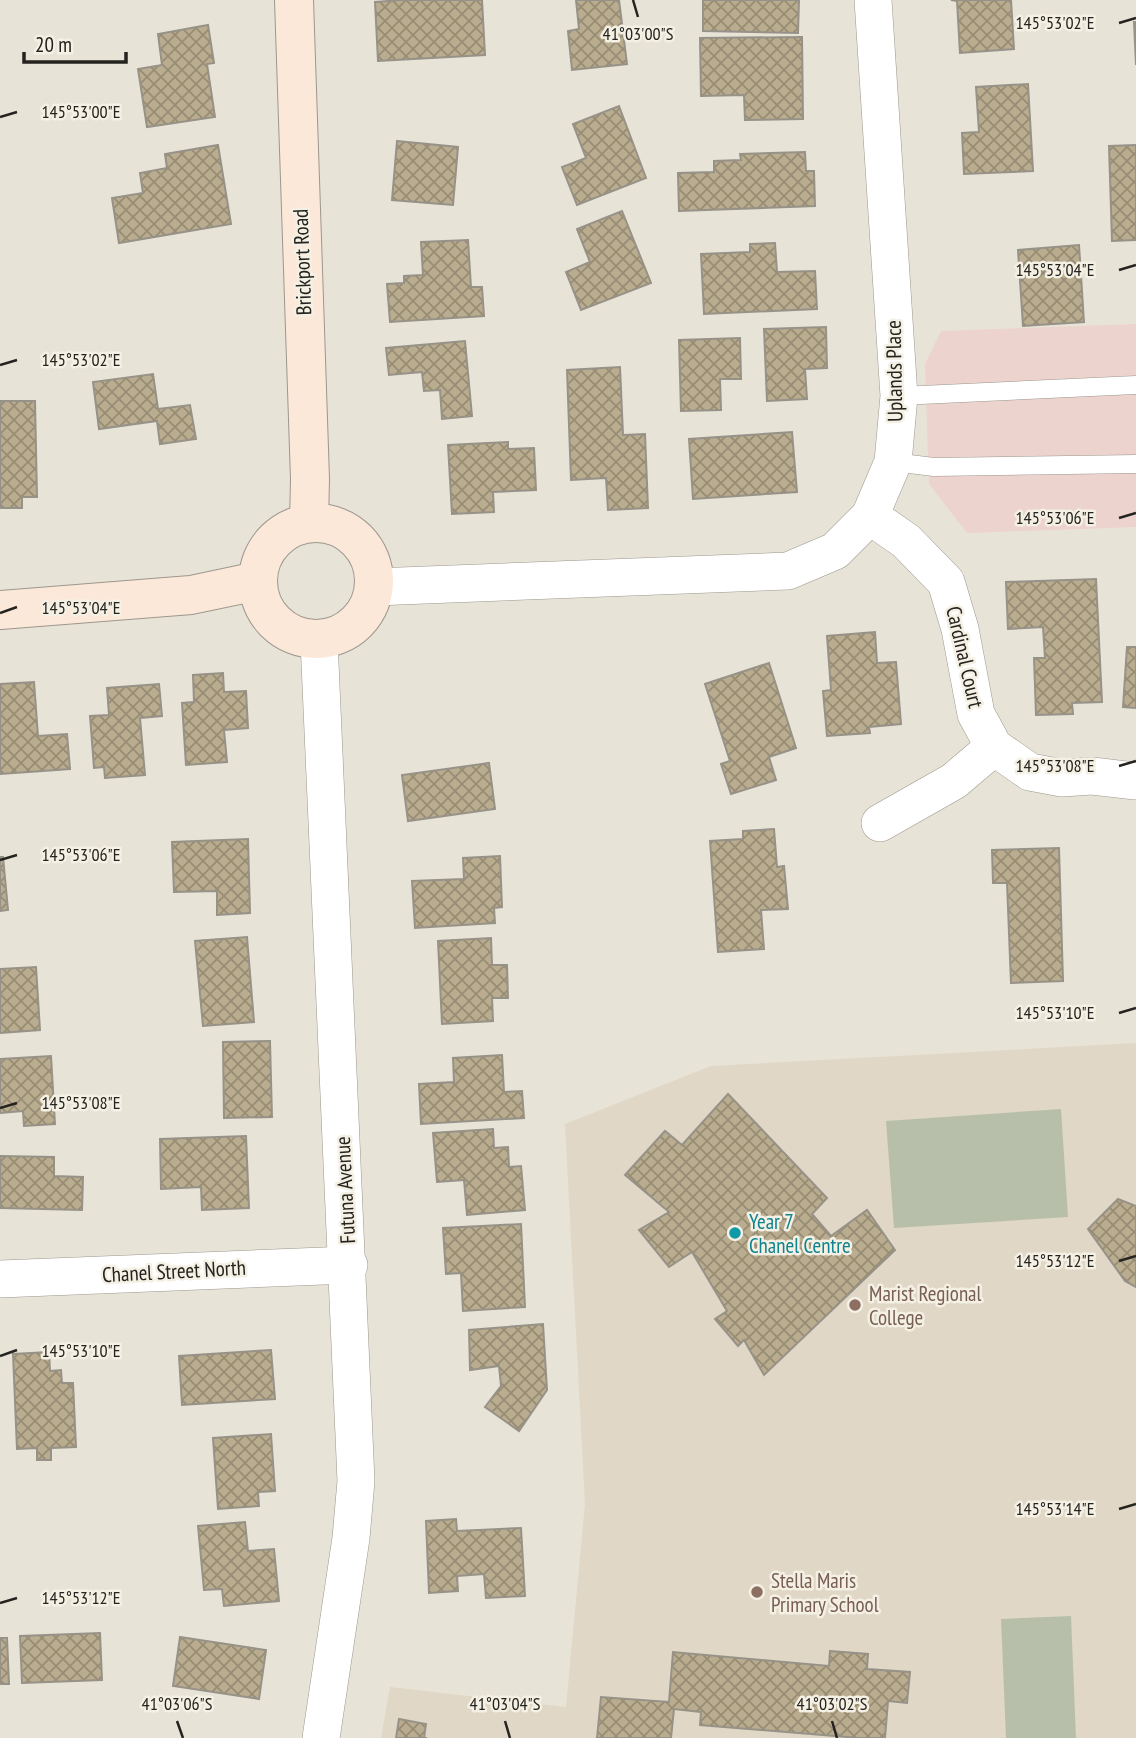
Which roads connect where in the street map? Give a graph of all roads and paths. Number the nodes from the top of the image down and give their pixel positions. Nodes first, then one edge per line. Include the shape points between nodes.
1 (294, 0) edge
2 (873, 0) edge
3 (1136, 385) edge
4 (899, 396) junction
5 (893, 462) junction
6 (1136, 464) edge
7 (870, 516) junction
8 (309, 523) junction
9 (257, 581) junction
10 (374, 587) junction
11 (0, 610) edge
12 (319, 639) junction
13 (994, 747) junction
14 (1136, 781) edge
15 (880, 823) dead end
16 (349, 1265) junction
17 (0, 1279) edge
18 (321, 1738) edge

1 - 8 street, Brickport Road
2 - 4 street, Uplands Place
3 - 4 lane
4 - 5 street, Uplands Place
5 - 6 lane via 934,467
5 - 7 street, Uplands Place
7 - 10 street, Uplands Place via 835,551 788,571
7 - 13 street, Cardinal Court via 906,541 946,582 976,714
8 - 9 street via 278,536 267,549
8 - 10 street via 343,529 357,540 373,570
9 - 11 street via 191,595
9 - 12 street via 260,600 283,630
10 - 12 street via 370,603 350,629
12 - 16 street, Futuna Avenue
13 - 14 street, Cardinal Court via 1030,772
13 - 15 street via 954,781
16 - 17 street, Chanel Street North
16 - 18 street, Futuna Avenue via 356,1481

